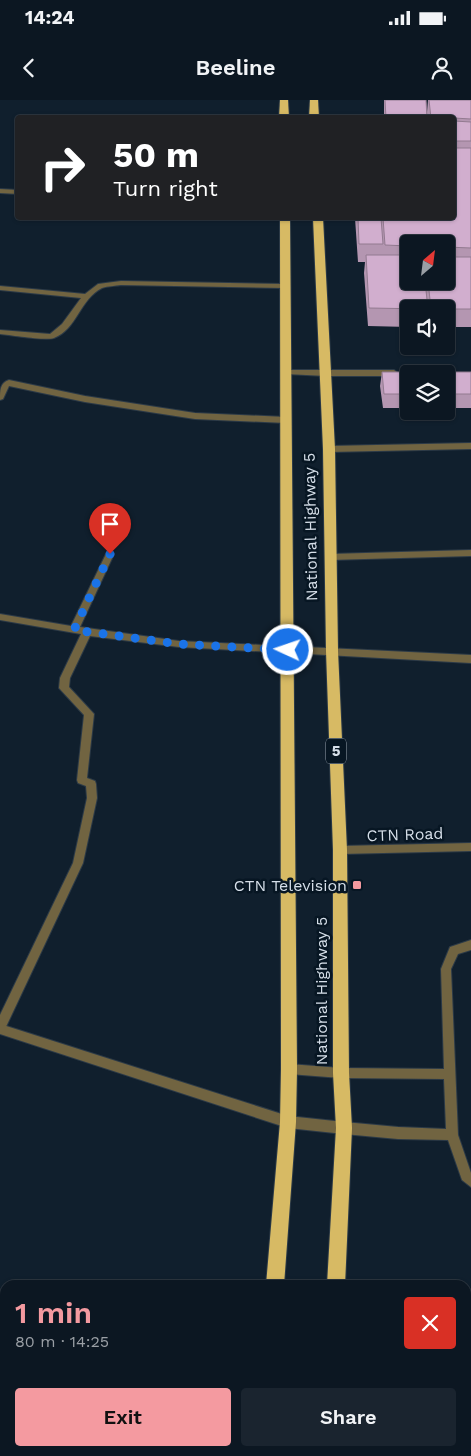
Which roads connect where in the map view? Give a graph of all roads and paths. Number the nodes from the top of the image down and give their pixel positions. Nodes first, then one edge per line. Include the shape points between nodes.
1 (284, 100) edge
2 (314, 100) edge
3 (284, 115) edge
4 (314, 115) edge
5 (0, 191) edge
6 (15, 192) edge
7 (285, 220) edge
8 (318, 220) edge
9 (285, 286) junction
10 (0, 288) edge
11 (86, 296) junction
12 (0, 332) edge
13 (286, 372) junction
14 (400, 373) edge
15 (326, 375) junction
16 (0, 397) edge
17 (286, 420) junction
18 (471, 446) edge
19 (329, 449) junction
20 (471, 553) edge
21 (110, 554) dead end
22 (330, 557) junction
23 (0, 617) edge
24 (74, 630) junction
25 (87, 632) junction
26 (288, 650) junction
27 (332, 651) junction
28 (471, 660) edge
29 (471, 847) edge
30 (340, 850) junction
31 (471, 945) edge
32 (0, 1028) edge
33 (289, 1069) junction
34 (341, 1073) junction
35 (448, 1074) junction
36 (288, 1122) junction
37 (344, 1128) junction
38 (452, 1135) junction
39 (471, 1181) edge
40 (275, 1280) edge
41 (336, 1280) edge

1 - 3 highway
2 - 4 highway
5 - 6 street
7 - 9 highway, National Highway 5
8 - 15 highway, National Highway 5 / 5
9 - 11 street via 121,283 101,286
9 - 13 highway, National Highway 5
10 - 11 street
11 - 12 street via 59,334
13 - 15 street
13 - 17 highway, National Highway 5
14 - 15 street
15 - 19 highway, National Highway 5 / 5
16 - 17 street via 9,383 195,416
17 - 26 highway, National Highway 5
18 - 19 street
19 - 22 highway, National Highway 5 / 5
20 - 22 street
21 - 24 street
22 - 27 highway, National Highway 5 / 5
23 - 24 street
24 - 25 street
25 - 26 street via 179,644
25 - 32 street via 64,688 89,714 82,780 91,784 92,798 78,862
26 - 27 street
26 - 33 highway, National Highway 5
27 - 28 street
27 - 30 highway, National Highway 5 / 5
29 - 30 street, CTN Road
30 - 34 highway, National Highway 5 / 5
31 - 35 street via 454,950 446,969
32 - 36 street
33 - 34 street
33 - 36 highway, National Highway 5
34 - 35 street
34 - 37 highway, National Highway 5 / 5
35 - 38 street
36 - 37 street
36 - 40 highway, National Highway 5
37 - 38 street
37 - 41 highway, National Highway 5 / 5
38 - 39 street via 466,1176

